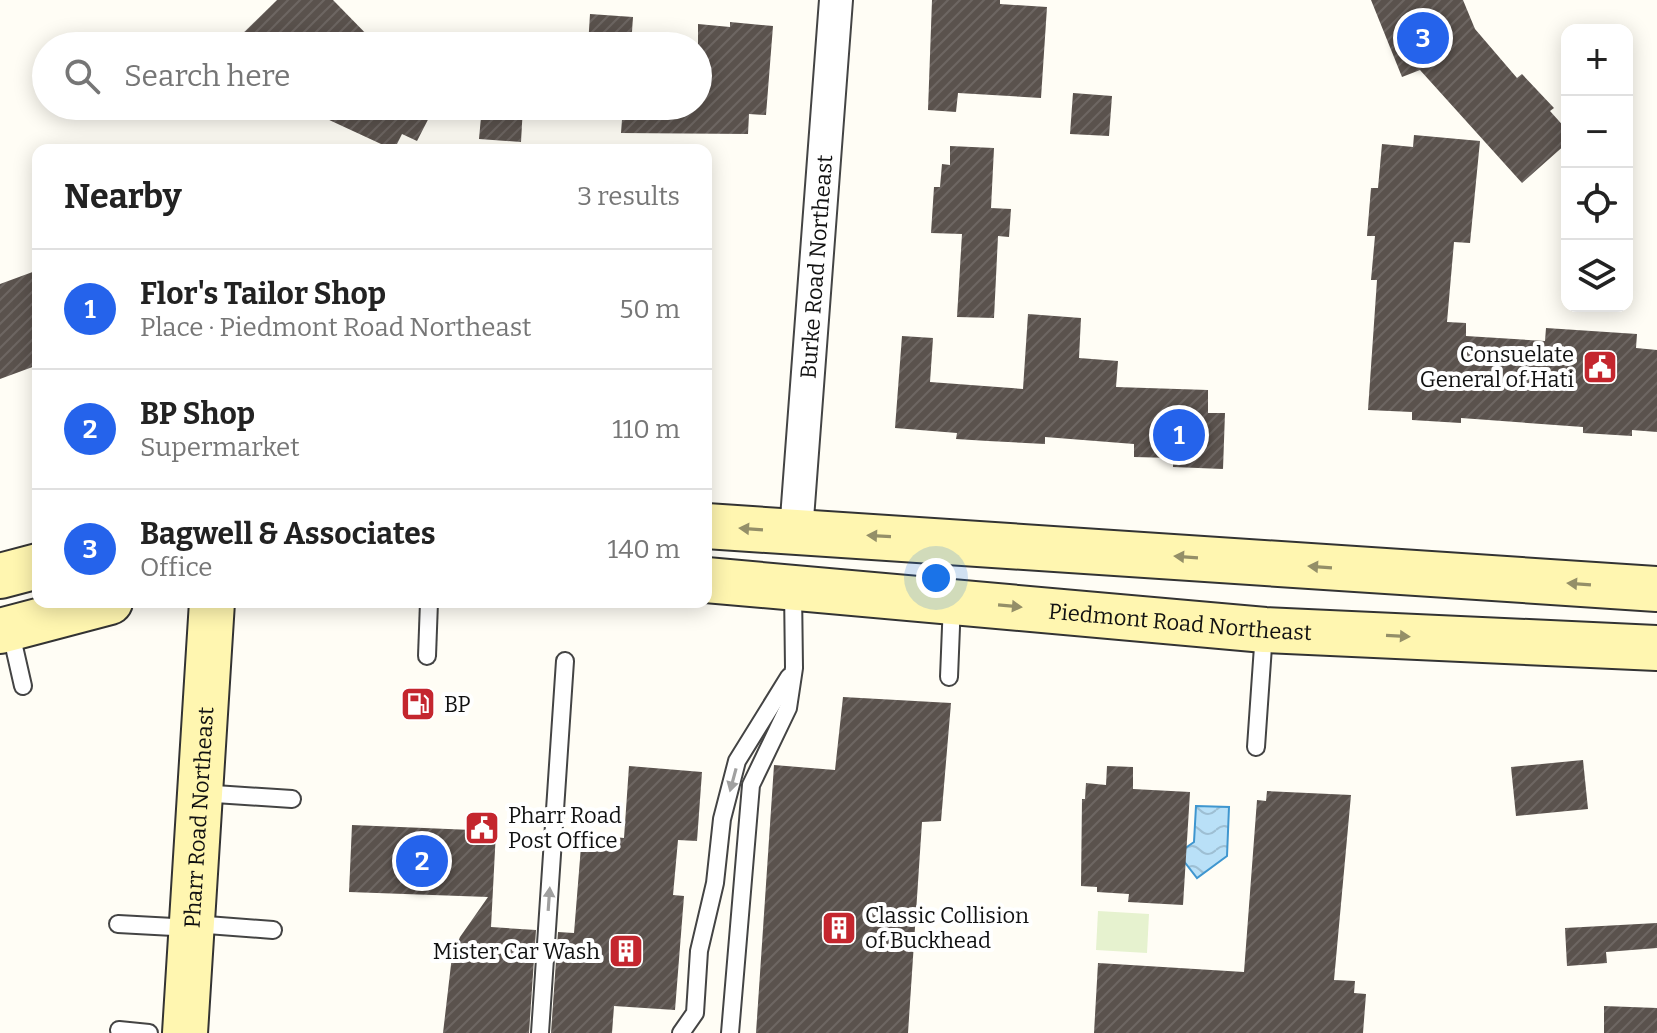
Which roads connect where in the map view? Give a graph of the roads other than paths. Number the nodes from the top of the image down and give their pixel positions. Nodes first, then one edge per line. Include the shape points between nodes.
1 (836, 0) edge
2 (712, 526) edge
3 (796, 532) junction
4 (32, 568) edge
5 (0, 576) edge
6 (712, 580) edge
7 (793, 587) junction
8 (1657, 589) edge
9 (952, 600) junction
10 (87, 608) edge
11 (212, 608) edge
12 (429, 608) edge
13 (5, 629) edge
14 (1265, 630) junction
15 (1657, 648) edge
16 (427, 656) dead end
17 (565, 661) dead end
18 (794, 668) junction
19 (949, 677) dead end
20 (23, 686) dead end
21 (1256, 747) dead end
22 (198, 793) junction
23 (292, 799) dead end
24 (118, 924) dead end
25 (193, 926) junction
26 (273, 930) dead end
27 (119, 1030) dead end
28 (149, 1033) edge
29 (185, 1033) edge
30 (540, 1033) edge
31 (681, 1033) edge
32 (730, 1033) edge

1 - 3 street, Burke Road Northeast
3 -> 2 main road
8 -> 3 main road
4 - 5 main road
6 - 7 main road, Piedmont Road Northeast
7 - 9 main road, Piedmont Road Northeast
7 - 18 lane
9 -> 14 main road, Piedmont Road Northeast
9 - 19 lane
10 - 13 main road
11 - 22 main road, Pharr Road Northeast
12 - 16 lane
13 - 20 lane
14 -> 15 main road, Piedmont Road Northeast
14 - 21 lane
30 -> 17 lane
18 -> 31 lane via 737,761 699,951 695,1013
18 - 32 lane via 788,708 751,785
22 - 23 lane
22 - 25 main road, Pharr Road Northeast
24 - 25 lane
25 - 26 lane
25 - 29 main road, Pharr Road Northeast
27 - 28 lane

